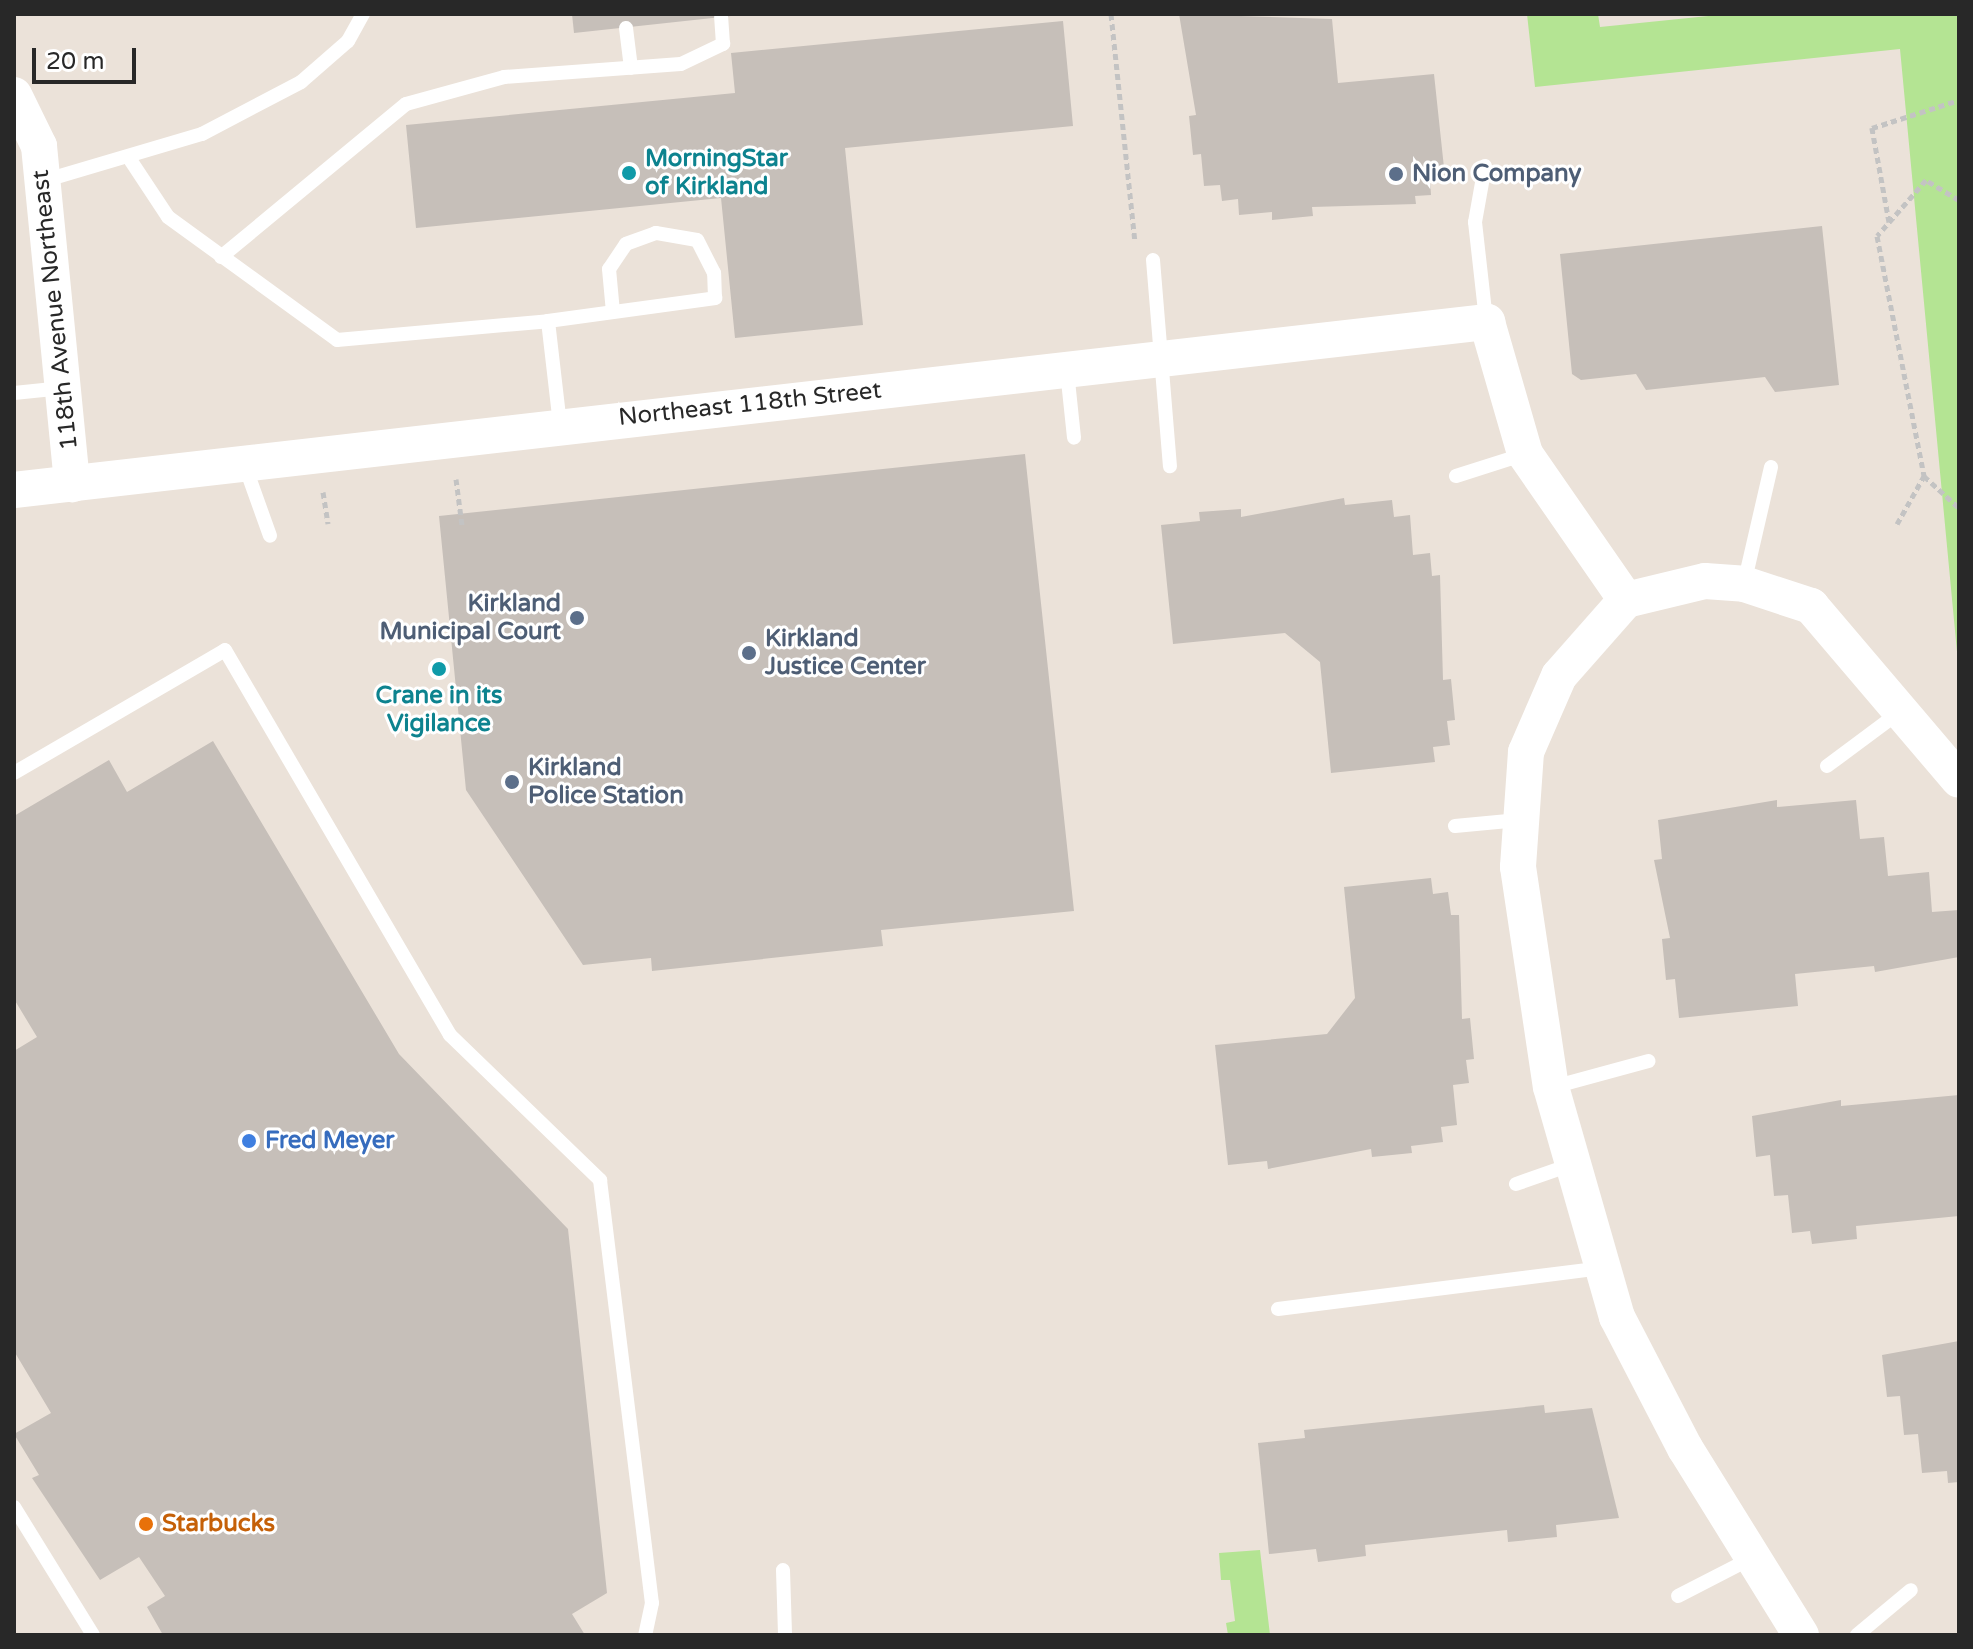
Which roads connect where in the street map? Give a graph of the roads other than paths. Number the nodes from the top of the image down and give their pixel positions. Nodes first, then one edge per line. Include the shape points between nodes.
1 (365, 16) edge
2 (721, 17) dead end
3 (626, 28) dead end
4 (631, 68) junction
5 (14, 95) edge
6 (131, 161) junction
7 (1485, 166) dead end
8 (42, 181) junction
9 (221, 257) junction
10 (1153, 260) dead end
11 (613, 312) junction
12 (548, 321) junction
13 (1487, 322) junction
14 (1160, 359) junction
15 (1066, 370) junction
16 (64, 388) junction
17 (14, 393) edge
18 (560, 424) junction
19 (1074, 438) dead end
20 (1525, 454) junction
21 (245, 466) junction
22 (1170, 466) dead end
23 (1771, 467) dead end
24 (1456, 476) dead end
25 (72, 484) junction
26 (14, 490) edge
27 (270, 536) dead end
28 (1744, 584) junction
29 (1626, 600) junction
30 (1905, 708) junction
31 (1827, 766) dead end
32 (14, 773) edge
33 (1959, 780) edge
34 (1521, 820) junction
35 (1455, 826) dead end
36 (1649, 1061) dead end
37 (1551, 1087) junction
38 (1573, 1164) junction
39 (1516, 1184) dead end
40 (1604, 1268) junction
41 (1278, 1309) dead end
42 (14, 1507) edge
43 (1754, 1557) junction
44 (783, 1570) dead end
45 (1911, 1590) dead end
46 (1678, 1596) dead end
47 (93, 1635) edge
48 (645, 1635) edge
49 (785, 1635) edge
50 (1801, 1635) edge
51 (1857, 1635) edge

1 - 6 lane via 301,82 202,134
2 - 4 lane via 723,44 711,53
3 - 4 lane
4 - 9 lane via 504,77 406,104
5 - 8 street, 118th Avenue Northeast via 39,146
6 - 8 lane
6 - 9 lane via 168,217
7 - 13 lane via 1475,222
8 - 16 street, 118th Avenue Northeast
9 - 12 lane via 337,340
10 - 14 lane
11 - 11 lane via 715,298 714,273 697,240 656,233 626,244 609,269
11 - 12 lane
12 - 18 lane
13 - 14 street, Northeast 118th Street
13 - 20 street
14 - 15 street, Northeast 118th Street
14 - 22 lane
15 - 18 street, Northeast 118th Street
15 - 19 lane
16 - 17 lane
16 - 25 street, 118th Avenue Northeast
18 - 21 street, Northeast 118th Street
20 - 24 lane
20 - 29 street
21 - 25 street, Northeast 118th Street
21 - 27 lane
23 - 28 lane
25 - 26 street, Northeast 118th Street
28 - 29 street via 1705,581
28 - 30 street via 1811,606
29 - 34 street via 1559,676 1526,752
30 - 31 lane
30 - 33 street
32 - 48 lane via 225,650 450,1035 600,1180 652,1603
34 - 35 lane
34 - 37 street via 1518,867
36 - 37 lane
37 - 38 street
38 - 39 lane
38 - 40 street
40 - 41 lane
40 - 43 street via 1617,1317 1685,1448
42 - 47 lane
43 - 46 lane
43 - 50 street
44 - 49 lane
45 - 51 lane

